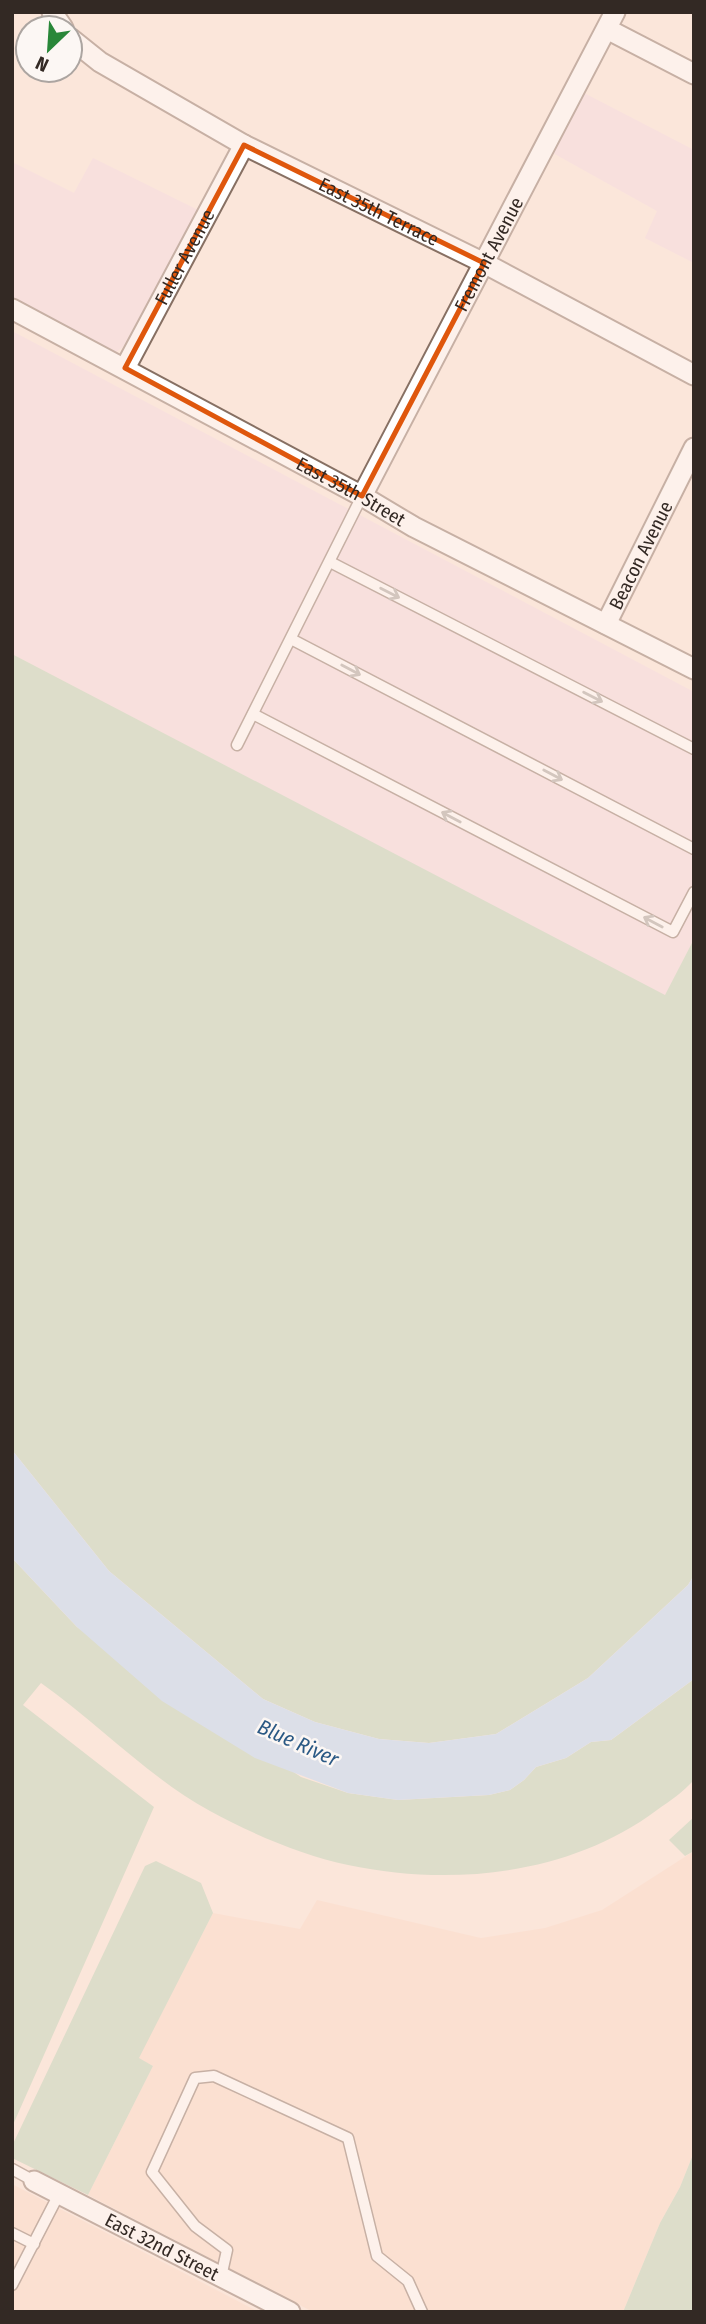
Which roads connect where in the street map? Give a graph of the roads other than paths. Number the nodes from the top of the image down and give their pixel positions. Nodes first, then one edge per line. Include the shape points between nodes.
1 (611, 21) edge
2 (84, 49) edge
3 (694, 75) edge
4 (244, 145) junction
5 (484, 263) junction
6 (12, 309) edge
7 (124, 368) junction
8 (694, 376) edge
9 (694, 448) edge
10 (362, 496) junction
11 (330, 562) junction
12 (606, 624) junction
13 (291, 639) junction
14 (694, 669) edge
15 (253, 713) junction
16 (237, 746) dead end
17 (694, 749) edge
18 (694, 849) edge
19 (694, 892) edge
20 (12, 2169) edge
21 (34, 2181) joint
22 (59, 2194) junction
23 (12, 2233) edge
24 (34, 2244) junction
25 (221, 2277) junction
26 (12, 2285) edge
27 (290, 2312) edge
28 (422, 2312) edge

1 - 3 street
1 - 5 street, Fremont Avenue
2 - 4 street, East 35th Terrace
4 - 5 street, East 35th Terrace
4 - 7 street, Fuller Avenue
5 - 8 street, East 35th Terrace
5 - 10 street, Fremont Avenue
6 - 7 street, East 35th Street
7 - 10 street, East 35th Street
9 - 12 street, Beacon Avenue
10 - 11 lane
10 - 12 street, East 35th Street
11 - 13 lane
11 -> 17 lane
12 - 14 street, East 35th Street
13 - 15 lane
13 -> 18 lane
15 - 16 lane
19 -> 15 lane via 673,932
20 - 21 lane
21 - 22 street, East 32nd Street
22 - 24 lane
22 - 25 street, East 32nd Street
23 - 24 lane
24 - 26 lane
25 - 27 street, East 32nd Street
25 - 28 lane via 227,2250 195,2226 152,2172 195,2078 214,2076 348,2138 377,2256 408,2281

